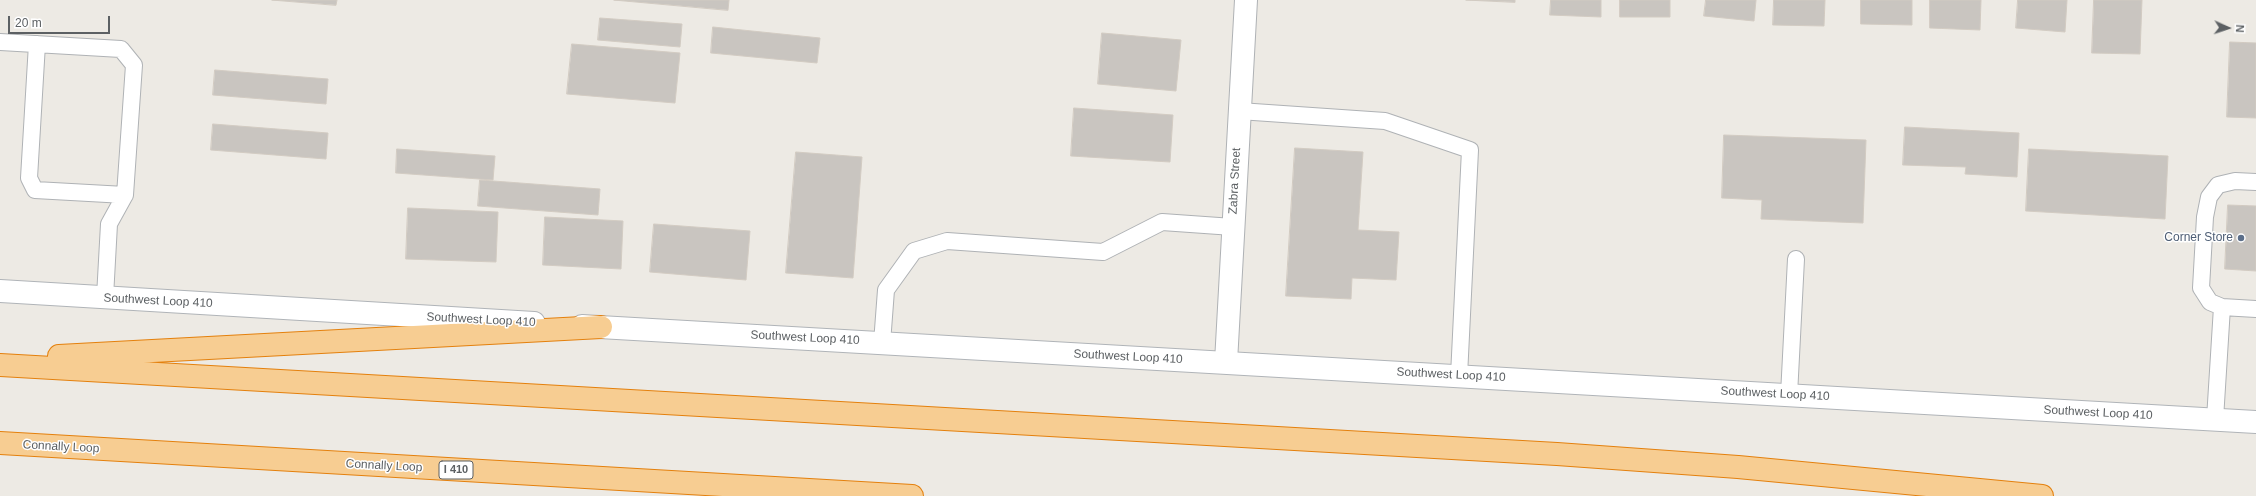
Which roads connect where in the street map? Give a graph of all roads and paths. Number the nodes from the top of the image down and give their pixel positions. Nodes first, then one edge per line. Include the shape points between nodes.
1 (1246, 0) edge
2 (0, 42) edge
3 (37, 44) junction
4 (1239, 111) junction
5 (2256, 182) edge
6 (125, 195) junction
7 (1233, 227) junction
8 (1796, 259) dead end
9 (0, 292) edge
10 (106, 297) junction
11 (2222, 307) junction
12 (2256, 309) edge
13 (601, 327) junction
14 (882, 343) junction
15 (0, 359) edge
16 (1226, 362) junction
17 (0, 365) edge
18 (1459, 376) junction
19 (1789, 395) junction
20 (2215, 419) junction
21 (2256, 422) edge
22 (0, 443) edge
23 (912, 496) edge
24 (2042, 496) edge

1 - 4 main road, Zabra Street
2 - 3 lane
3 - 6 lane via 121,50 134,64
3 - 6 lane via 29,178 35,190
4 - 7 main road, Zabra Street
4 - 18 lane via 1385,121 1470,150
5 - 11 lane via 2235,181 2218,185 2209,197 2205,217 2201,288 2210,302
6 - 10 lane via 109,224
7 - 14 lane via 1162,222 1103,252 947,241 914,251 886,290
7 - 16 main road, Zabra Street
8 - 19 lane
9 - 10 main road, Southwest Loop 410
10 - 13 main road, Southwest Loop 410
11 - 12 lane
11 - 20 lane
13 - 14 main road, Southwest Loop 410
13 - 15 highway
14 - 16 main road, Southwest Loop 410
16 - 18 main road, Southwest Loop 410
17 - 24 highway via 1645,460
18 - 19 main road, Southwest Loop 410
19 - 20 main road, Southwest Loop 410
20 - 21 main road, Southwest Loop 410
22 - 23 highway, Connally Loop / I 410

